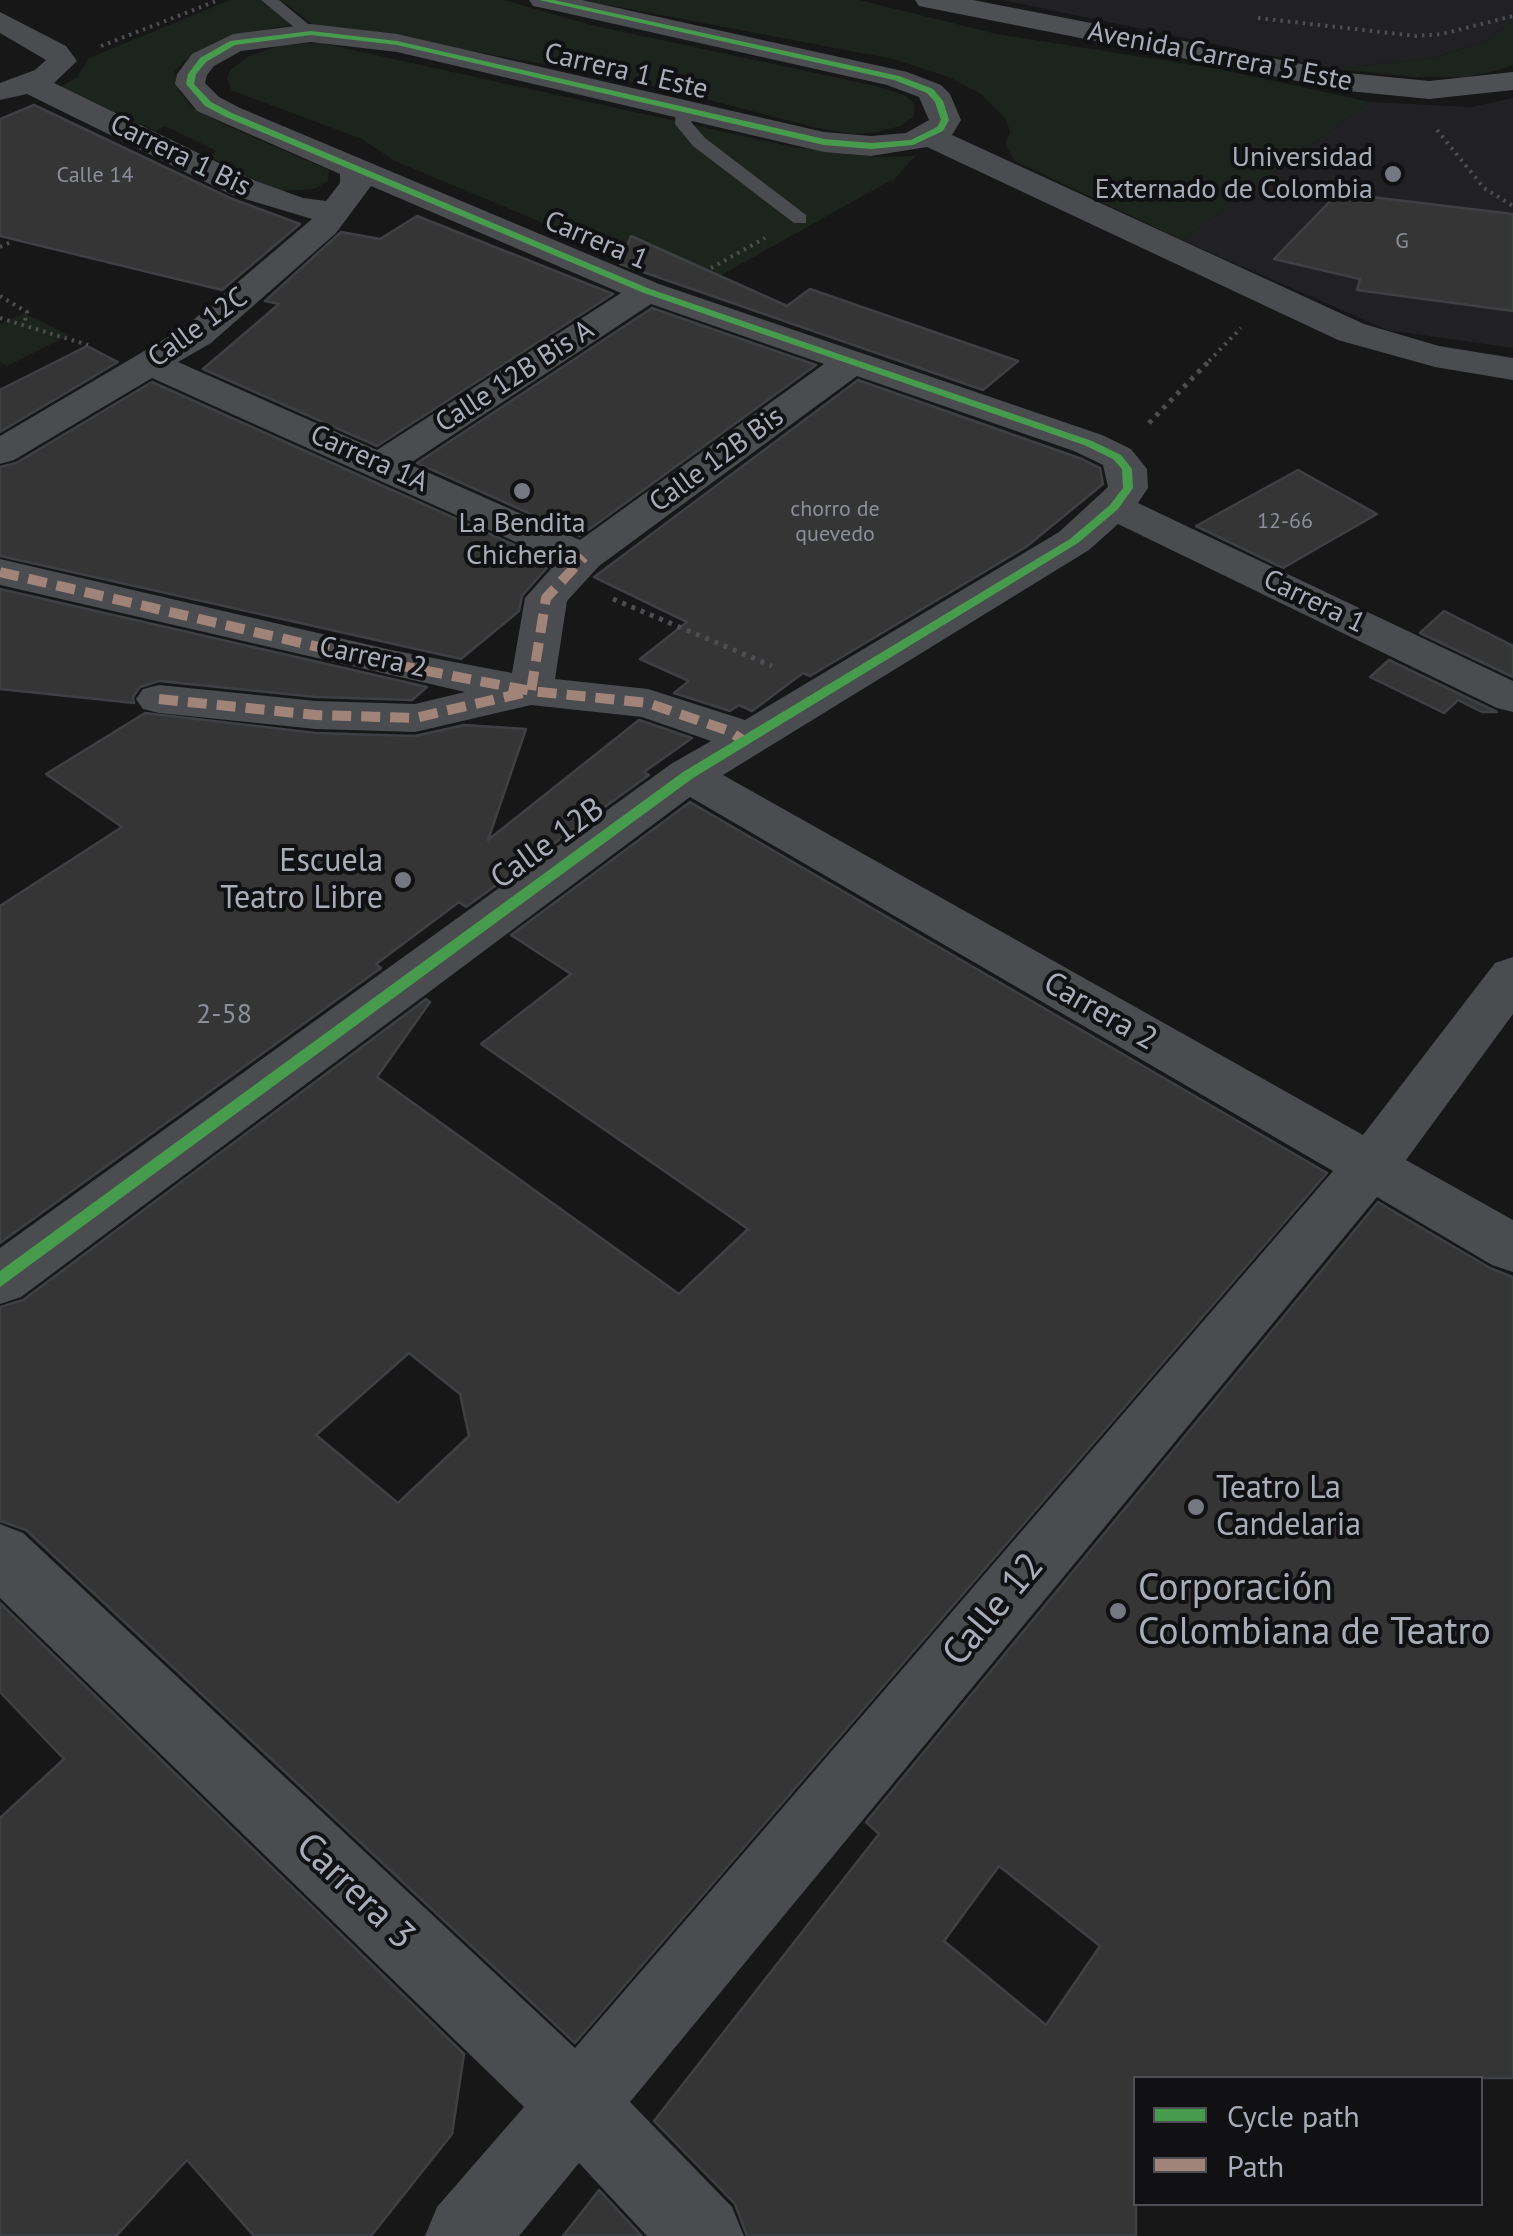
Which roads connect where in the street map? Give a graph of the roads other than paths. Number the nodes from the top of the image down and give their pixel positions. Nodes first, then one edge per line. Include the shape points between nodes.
1 (269, 0) edge
2 (542, 0) edge
3 (929, 0) edge
4 (0, 21) edge
5 (311, 32) junction
6 (1513, 81) edge
7 (15, 88) edge
8 (682, 111) junction
9 (929, 136) junction
10 (356, 166) junction
11 (336, 212) junction
12 (800, 218) road end
13 (654, 293) junction
14 (850, 363) junction
15 (152, 364) junction
16 (1513, 368) edge
17 (0, 452) edge
18 (383, 464) junction
19 (1119, 478) junction
20 (575, 568) junction
21 (0, 572) edge
22 (532, 692) junction
23 (159, 698) dead end
24 (1513, 698) edge
25 (744, 741) junction
26 (688, 775) junction
27 (1513, 976) edge
28 (1369, 1168) junction
29 (1513, 1248) edge
30 (0, 1280) edge
31 (0, 1554) edge
32 (576, 2102) junction
33 (466, 2236) edge
34 (703, 2236) edge

1 - 5 lane
2 - 9 street via 914,84 944,111 945,120
3 - 6 main road, Avenida Carrera 5 Este via 1313,76 1404,88
4 - 7 street via 59,56 46,76
5 - 8 street, Carrera 1 Este via 397,43
5 - 10 street, Carrera 1 via 234,44 203,60 190,84 229,115
7 - 11 street, Carrera 1 Bis via 244,188
8 - 9 street, Carrera 1 Este via 848,145
8 - 12 lane, Carrera 1 Este via 699,142
9 - 16 street via 1374,340
10 - 11 street, Calle 12C via 356,184
10 - 13 street, Carrera 1
11 - 15 street, Calle 12C via 210,326
13 - 14 street, Carrera 1
13 - 18 street, Calle 12B Bis A
14 - 19 street, Carrera 1 via 1088,443
14 - 20 street, Calle 12B Bis
15 - 17 street, Calle 12C
15 - 18 street, Carrera 1A
18 - 20 street, Carrera 1A
19 - 24 street, Carrera 1
19 - 25 street, Calle 12B via 1074,541
20 - 22 street via 546,598
21 - 22 street, Carrera 2
22 - 23 street via 416,718
22 - 25 street, Carrera 2 via 648,703
25 - 26 street, Calle 12B
26 - 28 street, Carrera 2
26 - 30 street, Calle 12B
27 - 28 street, Calle 12
28 - 29 street, Carrera 2
28 - 32 street, Calle 12
31 - 32 street, Carrera 3
32 - 33 street, Calle 12
32 - 34 street, Carrera 3

